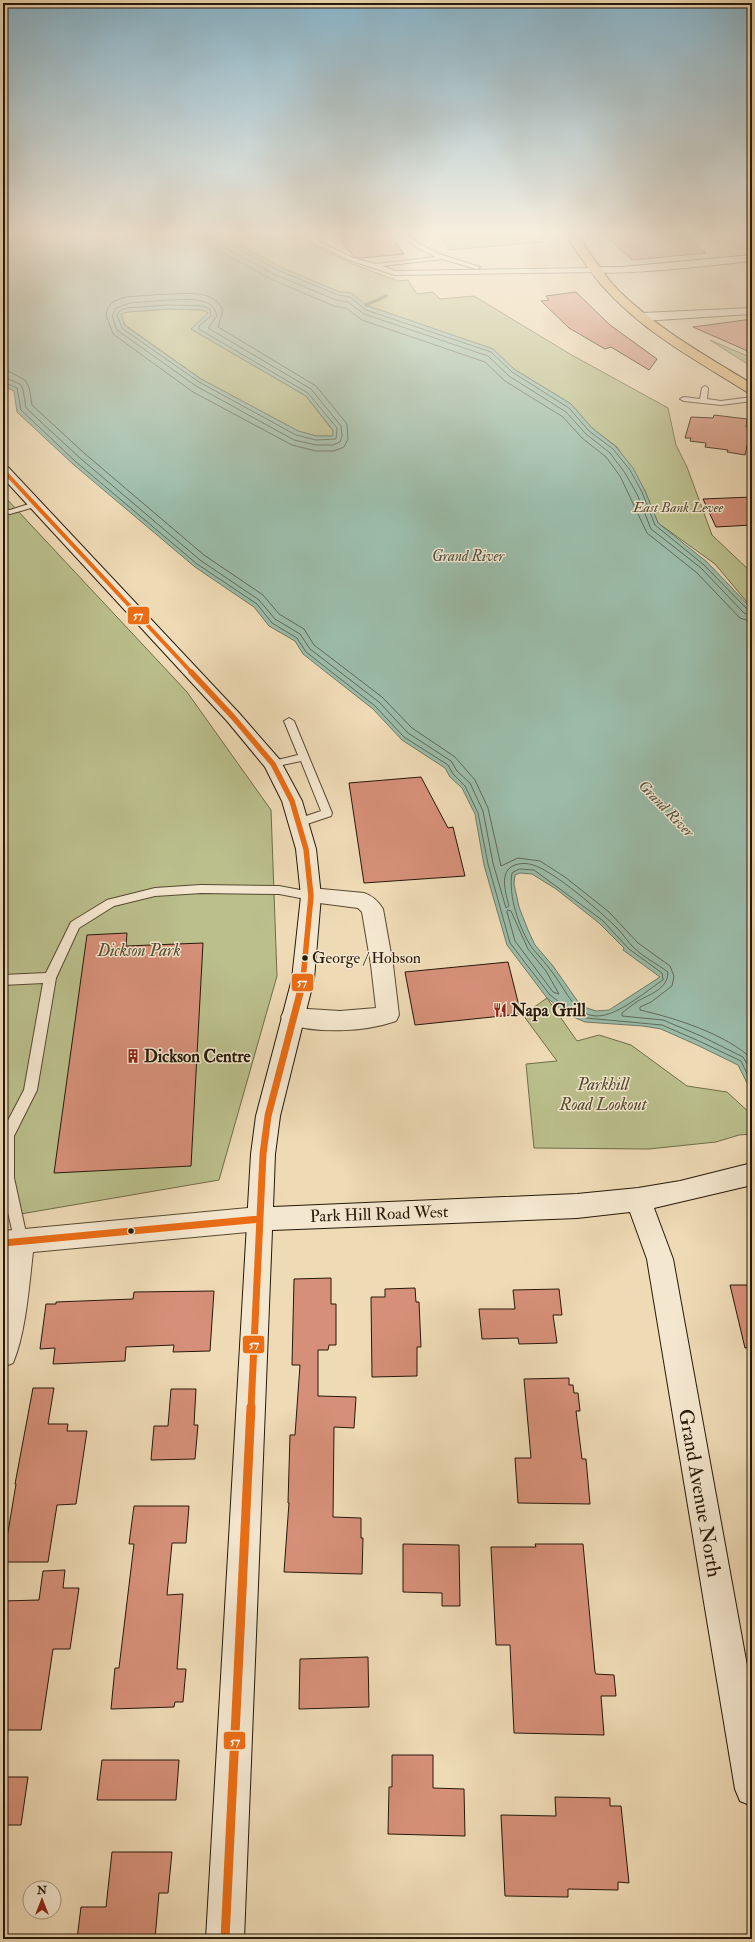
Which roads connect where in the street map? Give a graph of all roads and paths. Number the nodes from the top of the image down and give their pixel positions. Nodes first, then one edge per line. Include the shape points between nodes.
1 (651, 324) edge
2 (705, 388) dead end
3 (752, 389) edge
4 (684, 399) dead end
5 (752, 399) edge
6 (703, 401) junction
7 (3, 470) edge
8 (35, 504) junction
9 (3, 511) edge
10 (289, 721) dead end
11 (305, 758) junction
12 (273, 764) junction
13 (298, 823) junction
14 (311, 896) junction
15 (50, 978) junction
16 (3, 980) edge
17 (292, 1017) junction
18 (5, 1134) edge
19 (752, 1174) edge
20 (638, 1200) junction
21 (260, 1219) junction
22 (12, 1242) edge
23 (3, 1354) edge
24 (752, 1789) edge
25 (225, 1939) edge

1 - 3 main road
2 - 6 lane
4 - 6 lane
5 - 6 lane via 720,403
7 - 8 main road
8 - 9 lane via 10,512
8 - 12 main road via 233,716
10 - 11 lane
11 - 12 lane
11 - 13 lane via 327,813
12 - 13 main road via 292,800
13 - 14 main road via 306,849
14 - 15 lane via 278,890 216,889 155,892 111,903 76,925
14 - 17 main road via 303,979
14 - 17 main road via 364,901 372,909 388,1015 365,1020 334,1022
15 - 16 lane
15 - 18 lane via 30,1090
17 - 21 main road via 268,1116 263,1154
18 - 22 lane
19 - 20 main road, Park Hill Road West
20 - 21 main road, Park Hill Road West via 577,1206
20 - 24 main road, Grand Avenue North via 660,1259
21 - 22 main road, Park Hill Road West
21 - 25 main road
22 - 23 main road via 15,1292

